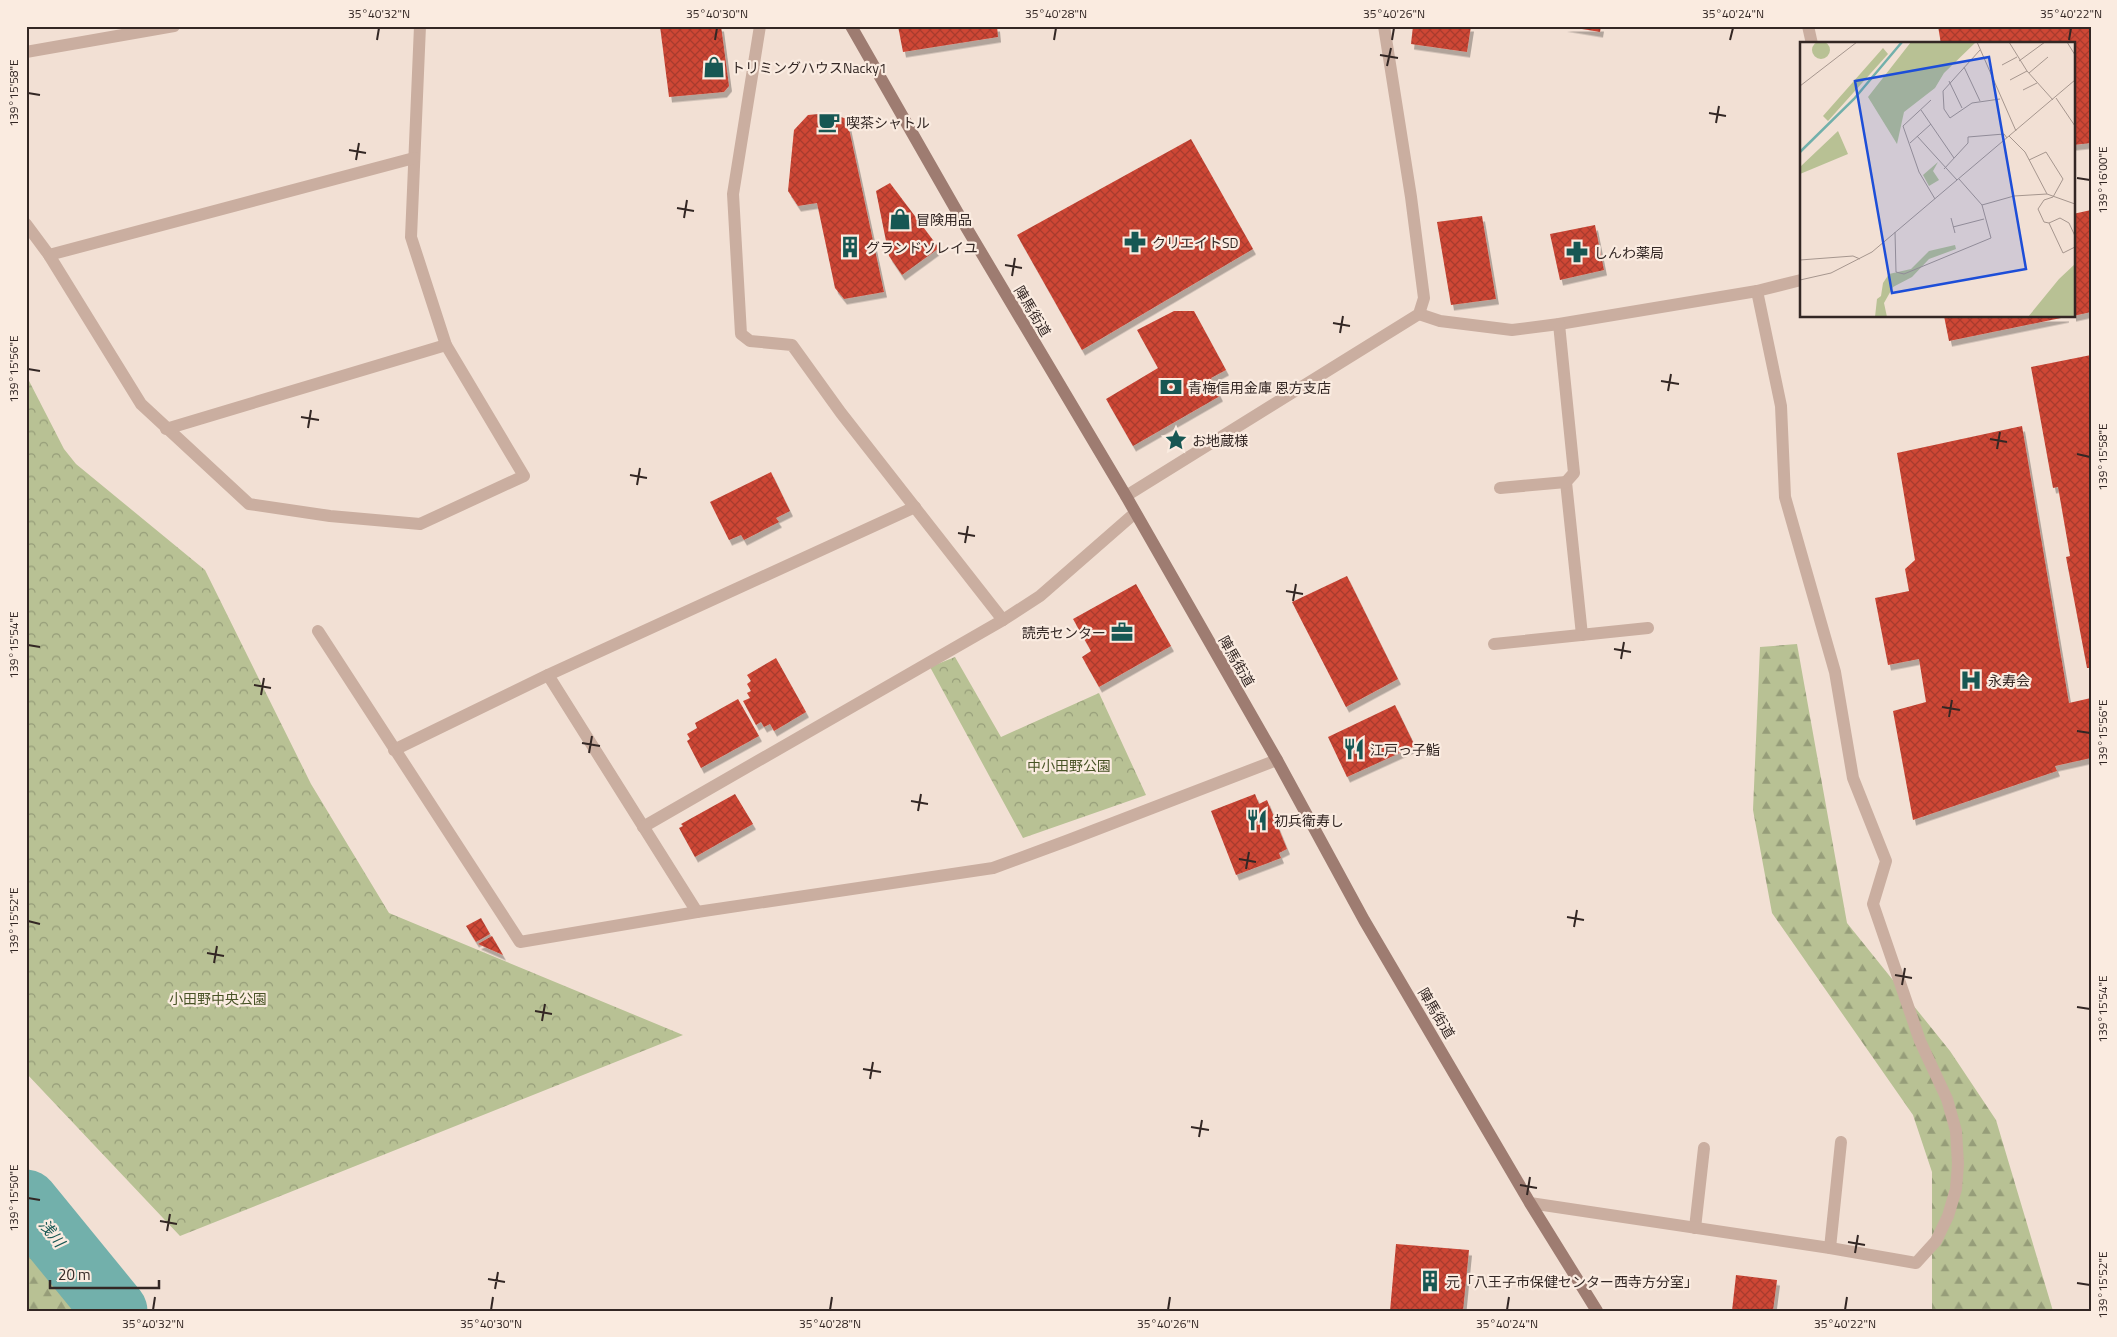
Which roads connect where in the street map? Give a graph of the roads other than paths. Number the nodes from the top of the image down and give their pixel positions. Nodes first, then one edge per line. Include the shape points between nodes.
1 (174, 26) edge
2 (420, 26) edge
3 (760, 26) edge
4 (850, 26) edge
5 (1384, 26) edge
6 (1808, 26) edge
7 (1812, 42) edge
8 (26, 52) edge
9 (414, 158) junction
10 (26, 224) edge
11 (49, 254) junction
12 (1800, 280) edge
13 (1757, 291) junction
14 (1419, 314) junction
15 (1559, 324) junction
16 (446, 345) junction
17 (166, 429) junction
18 (1566, 482) junction
19 (1500, 488) dead end
20 (1126, 496) junction
21 (915, 506) junction
22 (1135, 512) junction
23 (1003, 620) junction
24 (1648, 628) dead end
25 (318, 631) dead end
26 (1582, 635) junction
27 (1494, 644) dead end
28 (548, 675) junction
29 (394, 750) junction
30 (1277, 760) junction
31 (643, 828) junction
32 (697, 912) junction
33 (1842, 1142) dead end
34 (1704, 1148) dead end
35 (1530, 1203) junction
36 (1695, 1228) junction
37 (1830, 1248) junction
38 (1597, 1311) edge

1 - 8 street
2 - 9 street
3 - 21 street via 733,194 741,334 750,341 792,345
4 - 20 main road, 陣馬街道
5 - 14 street via 1424,298
6 - 7 street
9 - 11 street
9 - 16 street via 411,237
10 - 11 street
11 - 17 street via 141,404
12 - 13 street
13 - 15 street
13 - 37 street via 1781,406 1785,497 1835,672 1853,778 1886,861 1873,904 1920,1041 1946,1099 1956,1131 1956,1189 1948,1216 1936,1241 1916,1263
14 - 15 street via 1440,321 1512,330
14 - 20 street
15 - 18 street via 1574,473
16 - 17 street
16 - 17 street via 524,476 420,524 330,516 249,504
18 - 19 street
18 - 26 street
20 - 22 main road, 陣馬街道
21 - 23 street
21 - 28 street
22 - 23 street via 1040,596
22 - 30 main road, 陣馬街道
23 - 31 street
24 - 26 street
25 - 29 street
26 - 27 street
28 - 29 street
28 - 31 street
29 - 32 street via 520,942
30 - 32 street via 993,868
30 - 35 main road, 陣馬街道 via 1364,920
31 - 32 street
33 - 37 street
34 - 36 street
35 - 36 street
35 - 38 main road, 陣馬街道
36 - 37 street

